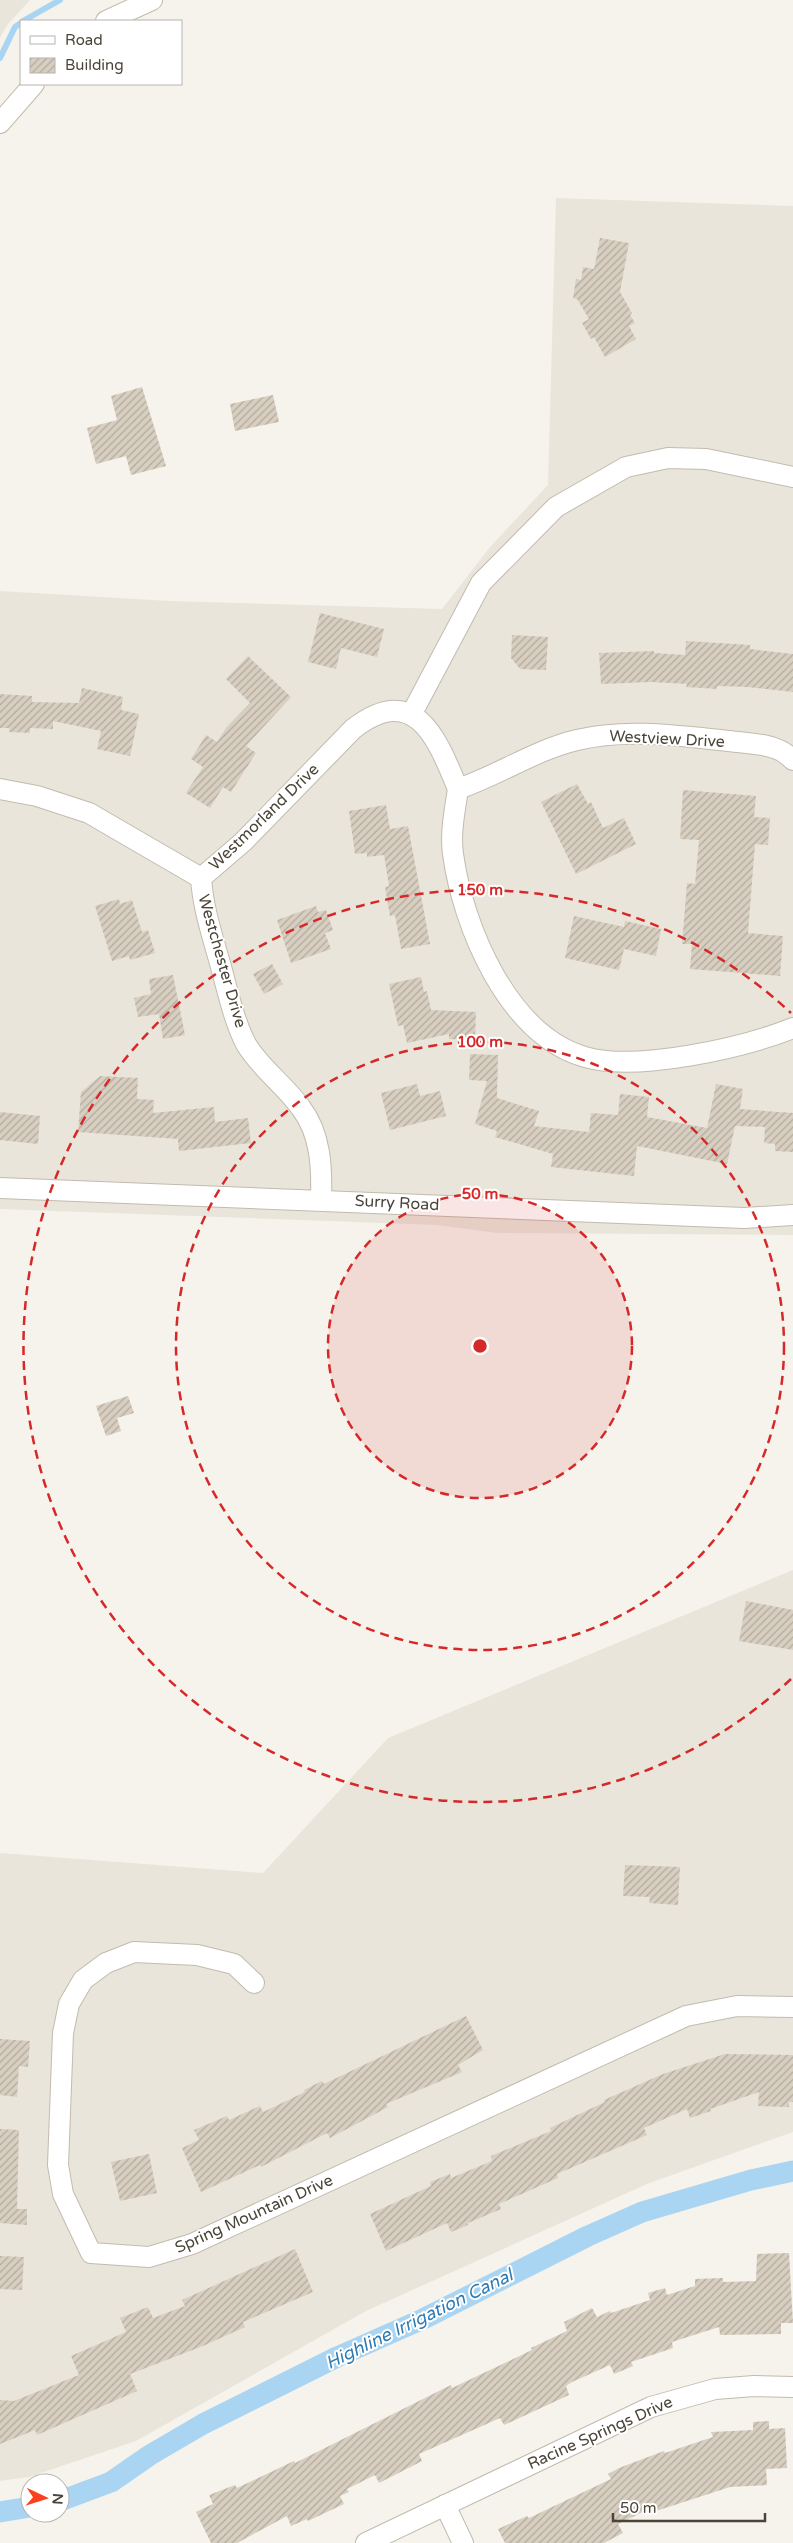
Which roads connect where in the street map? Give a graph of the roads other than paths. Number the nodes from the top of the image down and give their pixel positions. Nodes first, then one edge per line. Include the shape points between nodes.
1 (152, 0) edge
2 (108, 20) edge
3 (33, 85) edge
4 (0, 123) edge
5 (793, 477) edge
6 (412, 715) junction
7 (793, 760) edge
8 (0, 789) edge
9 (458, 790) junction
10 (201, 878) junction
11 (793, 1028) edge
12 (0, 1188) edge
13 (321, 1199) junction
14 (793, 1215) edge
15 (254, 1983) dead end
16 (793, 2007) edge
17 (793, 2387) edge
18 (445, 2505) junction
19 (366, 2543) edge
20 (463, 2543) edge

1 - 2 street
3 - 4 street
5 - 6 street via 706,459 668,458 626,467 556,507 481,583
6 - 9 street via 434,736
6 - 10 street, Westmorland Drive via 398,712 372,716 353,729 243,842
7 - 9 street, Westview Drive via 774,748 754,744 642,734 598,736 536,753
8 - 10 street, Westmorland Drive via 37,796 89,813
9 - 11 street via 453,852 470,925 508,994 534,1028 552,1043 585,1058 641,1061 722,1048
10 - 13 street, Westchester Drive via 205,909 238,1024 246,1044 302,1108 312,1128 322,1168
12 - 13 street, Surry Road
13 - 14 street, Surry Road via 744,1218
15 - 16 street, Spring Mountain Drive via 234,1964 215,1959 134,1952 106,1963 83,1980 69,2004 62,2033 58,2165 63,2194 91,2253 150,2257 192,2244 686,2016 737,2006
17 - 18 street, Racine Springs Drive via 715,2389 678,2397
18 - 19 street, Racine Springs Drive
18 - 20 street

